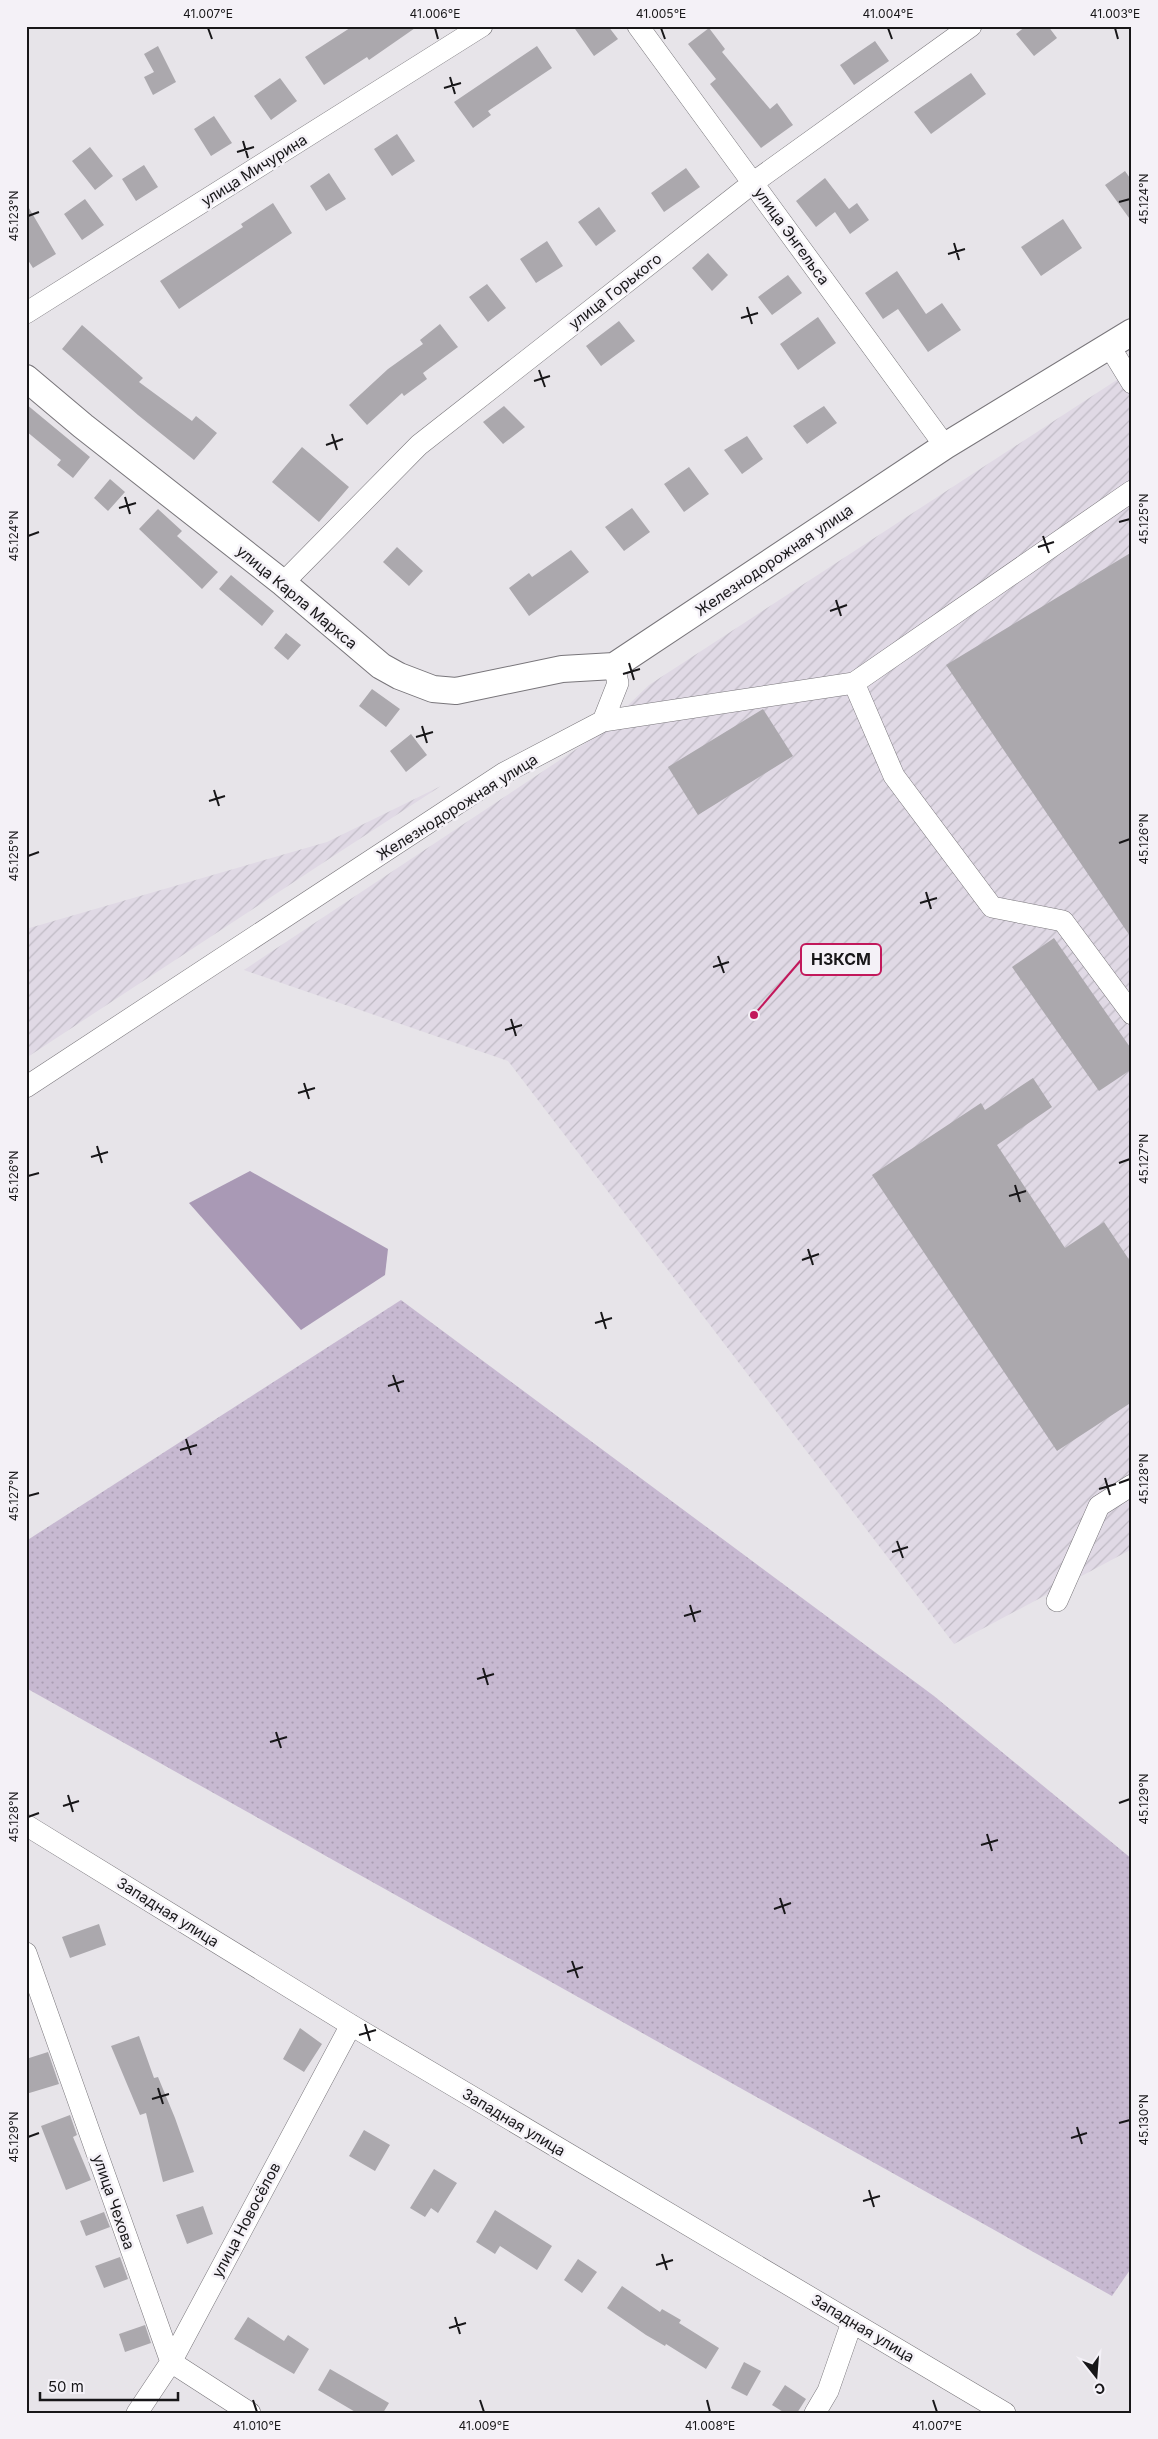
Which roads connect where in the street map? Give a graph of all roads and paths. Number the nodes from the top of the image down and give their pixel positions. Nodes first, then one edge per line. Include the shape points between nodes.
1 (482, 26) edge
2 (638, 26) edge
3 (971, 26) edge
4 (754, 182) junction
5 (26, 313) edge
6 (1132, 332) edge
7 (1110, 348) junction
8 (26, 378) edge
9 (1132, 383) edge
10 (945, 446) junction
11 (1132, 491) edge
12 (283, 583) junction
13 (614, 666) junction
14 (854, 683) junction
15 (603, 721) junction
16 (1132, 1014) edge
17 (26, 1087) edge
18 (1132, 1484) edge
19 (1057, 1601) dead end
20 (26, 1825) edge
21 (26, 1953) edge
22 (351, 2025) junction
23 (852, 2322) junction
24 (171, 2362) junction
25 (137, 2413) edge
26 (250, 2413) edge
27 (815, 2413) edge
28 (1005, 2413) edge

1 - 5 street, улица Мичурина
2 - 4 street, улица Энгельса
3 - 4 street, улица Горького
4 - 10 street, улица Энгельса
4 - 12 street, улица Горького via 419,445
6 - 7 main road, Железнодорожная улица
7 - 9 street
7 - 10 main road, Железнодорожная улица
8 - 12 main road, улица Карла Маркса
10 - 13 main road, Железнодорожная улица
11 - 14 street
12 - 13 main road, улица Карла Маркса via 380,666 433,689 456,691 562,670
13 - 15 street via 618,683
14 - 15 street, Железнодорожная улица
14 - 16 street via 894,776 992,907 1063,921
15 - 17 street, Железнодорожная улица via 504,773
18 - 19 street via 1099,1506
20 - 22 street, Западная улица
21 - 24 street, улица Чехова
22 - 23 street, Западная улица
22 - 24 street, улица Новосёлов
23 - 27 street via 828,2391
23 - 28 street, Западная улица
24 - 25 street, улица Новосёлов
24 - 26 street

